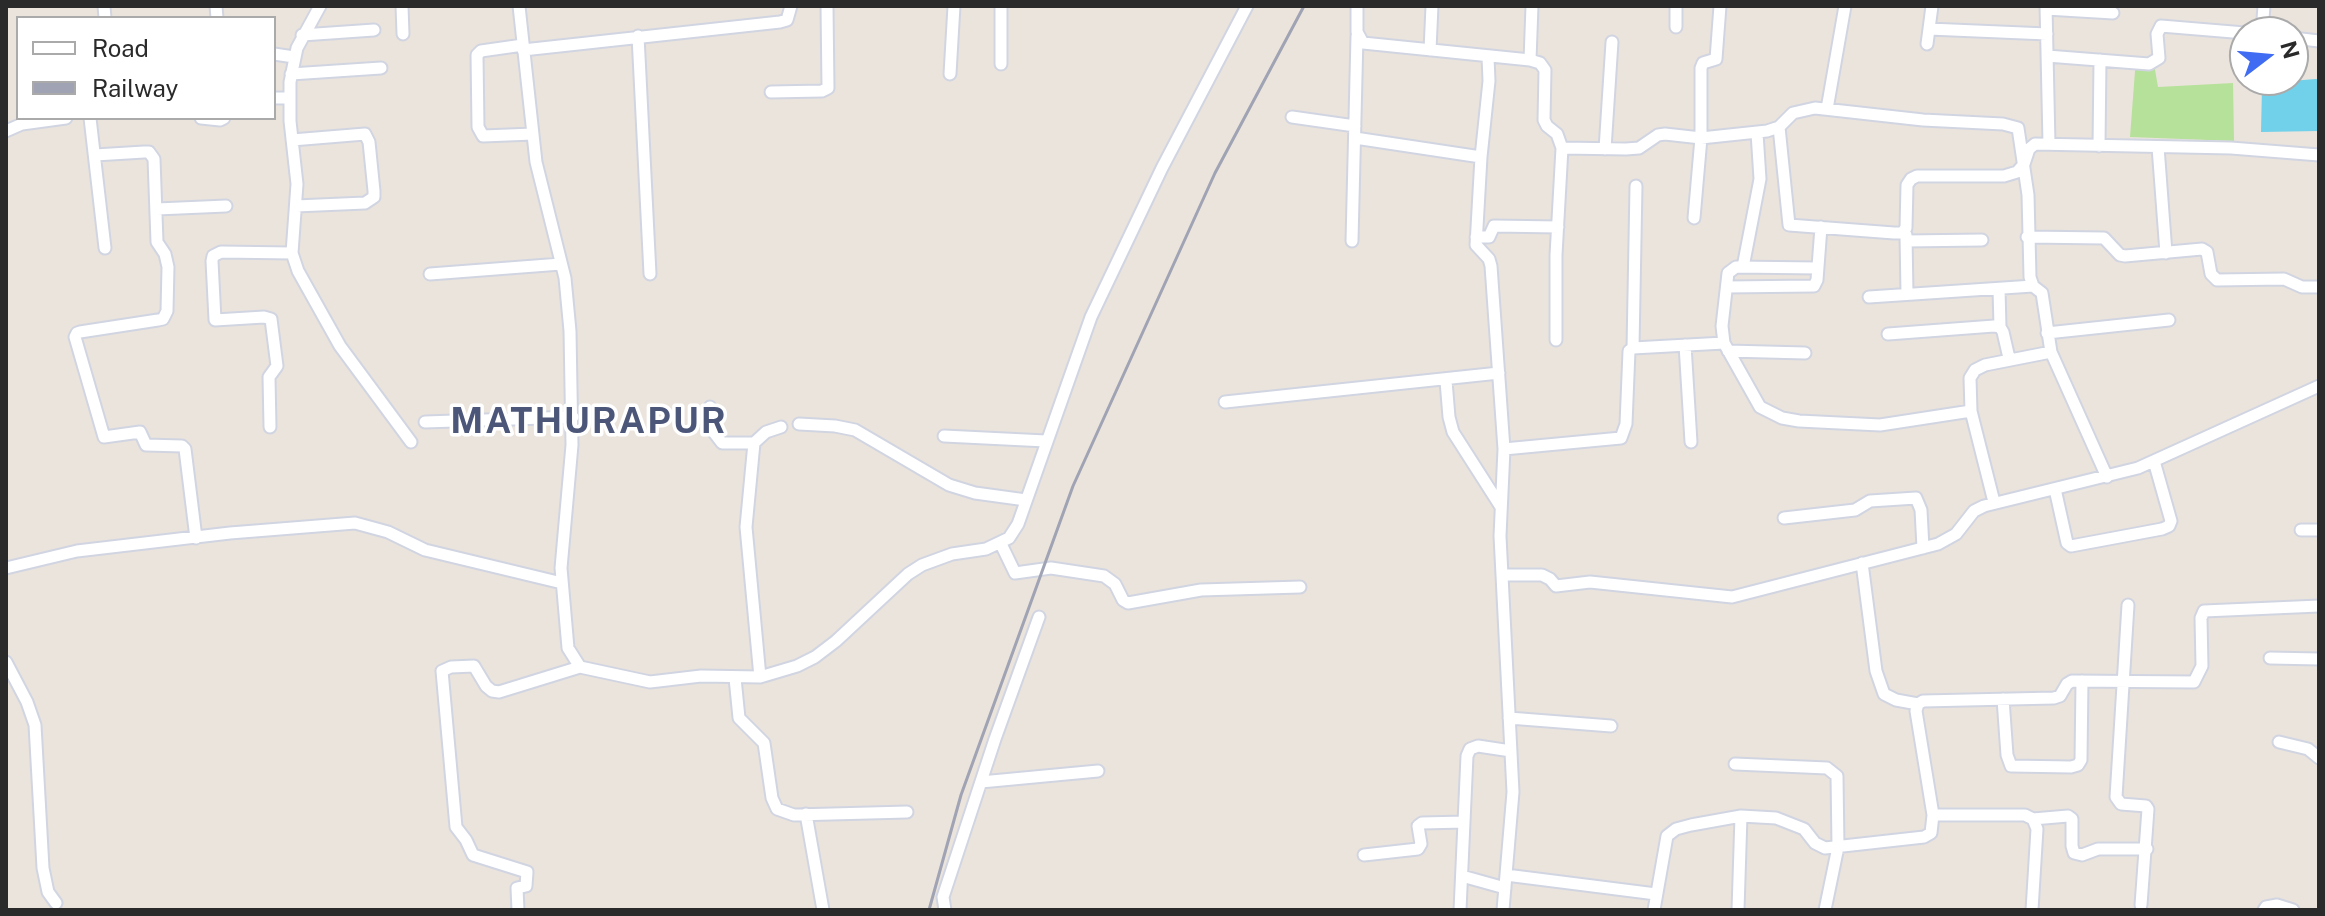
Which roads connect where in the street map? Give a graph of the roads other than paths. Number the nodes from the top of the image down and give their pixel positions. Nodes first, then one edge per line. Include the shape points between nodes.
1 (320, 6) edge
2 (402, 6) edge
3 (519, 6) edge
4 (791, 6) edge
5 (827, 6) edge
6 (954, 6) edge
7 (1001, 6) edge
8 (1247, 6) edge
9 (1357, 6) edge
10 (1432, 6) edge
11 (1532, 6) edge
12 (1676, 6) edge
13 (1720, 6) edge
14 (1845, 6) edge
15 (1932, 6) edge
16 (2046, 7) edge
17 (2113, 13) dead end
18 (1676, 27) dead end
19 (1929, 29) junction
20 (374, 30) dead end
21 (2229, 31) edge
22 (1357, 32) junction
23 (403, 34) dead end
24 (2047, 34) junction
25 (302, 35) junction
26 (638, 36) junction
27 (1612, 42) dead end
28 (1927, 44) dead end
29 (523, 47) junction
30 (1430, 50) junction
31 (276, 54) edge
32 (2047, 56) junction
33 (294, 57) junction
34 (1488, 57) junction
35 (1530, 60) junction
36 (2100, 60) junction
37 (1001, 64) dead end
38 (381, 68) dead end
39 (291, 74) junction
40 (950, 74) dead end
41 (771, 92) dead end
42 (276, 98) edge
43 (290, 98) junction
44 (1827, 109) junction
45 (1292, 117) dead end
46 (51, 120) edge
47 (91, 120) edge
48 (1779, 127) junction
49 (6, 131) edge
50 (1355, 132) junction
51 (1757, 133) junction
52 (533, 134) junction
53 (1701, 138) junction
54 (292, 140) junction
55 (2049, 144) junction
56 (2099, 146) junction
57 (2158, 147) junction
58 (1562, 148) junction
59 (1605, 149) junction
60 (95, 155) junction
61 (2319, 155) edge
62 (1481, 157) junction
63 (2024, 164) junction
64 (1636, 186) dead end
65 (226, 206) dead end
66 (296, 206) junction
67 (157, 209) junction
68 (1694, 218) dead end
69 (1558, 227) junction
70 (1821, 227) junction
71 (1906, 228) junction
72 (1476, 237) junction
73 (2027, 237) junction
74 (1982, 240) dead end
75 (1352, 241) dead end
76 (1906, 241) junction
77 (105, 248) dead end
78 (292, 253) junction
79 (2166, 253) junction
80 (561, 264) junction
81 (1743, 267) junction
82 (1818, 268) junction
83 (430, 274) dead end
84 (650, 274) dead end
85 (2033, 286) junction
86 (1727, 287) junction
87 (2319, 287) edge
88 (1999, 289) junction
89 (1907, 294) junction
90 (1869, 297) dead end
91 (2169, 320) dead end
92 (2000, 327) junction
93 (2047, 333) junction
94 (1888, 334) dead end
95 (1556, 340) dead end
96 (1685, 345) junction
97 (1726, 347) junction
98 (1633, 348) junction
99 (2051, 352) junction
100 (1805, 353) dead end
101 (2009, 358) junction
102 (1499, 373) junction
103 (1446, 381) junction
104 (2319, 386) edge
105 (1225, 402) dead end
106 (710, 407) dead end
107 (1971, 411) junction
108 (573, 417) junction
109 (425, 422) dead end
110 (799, 424) dead end
111 (270, 427) dead end
112 (781, 427) dead end
113 (944, 436) dead end
114 (1046, 441) junction
115 (411, 442) dead end
116 (1691, 442) dead end
117 (754, 443) junction
118 (1504, 449) junction
119 (2154, 461) junction
120 (2107, 477) junction
121 (2055, 489) junction
122 (1026, 500) junction
123 (1994, 502) junction
124 (1501, 507) junction
125 (1784, 518) dead end
126 (2301, 530) dead end
127 (2319, 530) edge
128 (196, 538) junction
129 (1001, 544) junction
130 (1923, 548) junction
131 (1862, 563) junction
132 (6, 568) edge
133 (1503, 575) junction
134 (562, 583) junction
135 (1300, 587) dead end
136 (2128, 605) dead end
137 (2319, 606) edge
138 (1039, 617) dead end
139 (2270, 658) dead end
140 (2319, 659) edge
141 (6, 662) edge
142 (580, 667) junction
143 (760, 677) junction
144 (735, 678) junction
145 (2082, 681) junction
146 (2124, 682) junction
147 (2003, 699) junction
148 (1918, 704) junction
149 (1509, 718) junction
150 (1611, 726) dead end
151 (2279, 742) dead end
152 (1511, 751) junction
153 (2319, 758) edge
154 (1735, 764) dead end
155 (1098, 771) dead end
156 (981, 782) junction
157 (907, 812) dead end
158 (806, 814) junction
159 (1933, 815) junction
160 (1741, 816) junction
161 (2033, 819) junction
162 (1464, 822) junction
163 (1838, 847) junction
164 (2147, 849) junction
165 (1364, 855) dead end
166 (1506, 875) junction
167 (1462, 876) junction
168 (1505, 888) junction
169 (1656, 894) junction
170 (56, 903) dead end
171 (2141, 905) dead end
172 (518, 910) edge
173 (823, 910) edge
174 (945, 910) edge
175 (1460, 910) edge
176 (1503, 910) edge
177 (1654, 910) edge
178 (1738, 910) edge
179 (1825, 910) edge
180 (2032, 910) edge
181 (2264, 910) edge
182 (2293, 910) edge

1 - 25 street
2 - 23 street
3 - 29 street
4 - 26 street via 787,20 780,22
5 - 41 street via 828,88
6 - 40 street
7 - 37 street
8 - 114 street via 1096,305
9 - 22 street
10 - 30 street
11 - 35 street
12 - 18 street
13 - 53 street via 1716,59 1701,68
14 - 44 street
15 - 19 street
16 - 17 street
16 - 24 street
19 - 24 street
19 - 28 street
20 - 25 street
21 - 36 street via 2166,24 2158,29 2156,62
22 - 30 street via 1363,43
22 - 50 street
24 - 32 street
25 - 33 street
26 - 29 street
26 - 84 street
27 - 59 street
29 - 52 street
29 - 52 street via 477,55 478,127 483,136
30 - 34 street
31 - 33 street
32 - 36 street
32 - 55 street
33 - 39 street
34 - 35 street
34 - 62 street
35 - 58 street via 1545,70 1544,120
36 - 56 street
38 - 39 street
39 - 43 street
42 - 43 street
43 - 54 street
44 - 48 street via 1803,109
44 - 63 street via 2012,126 2021,135
45 - 50 street
46 - 49 street
47 - 60 street
48 - 51 street
48 - 70 street via 1789,225
50 - 62 street
50 - 75 street
51 - 53 street
51 - 81 street via 1760,179
52 - 80 street
53 - 59 street via 1665,134 1639,148
53 - 68 street
54 - 66 street
54 - 66 street via 365,134 374,191 365,203
55 - 56 street
55 - 63 street via 2035,144
56 - 57 street
57 - 61 street
57 - 79 street
58 - 59 street
58 - 69 street
60 - 67 street via 152,155
60 - 77 street
62 - 72 street
63 - 71 street via 2004,176 1911,179
63 - 73 street
64 - 98 street
65 - 67 street
66 - 78 street
67 - 128 street via 157,242 168,267 166,316 75,337 104,437 140,432 146,445 185,449
69 - 72 street via 1494,226 1489,237
69 - 95 street
70 - 71 street via 1894,233
70 - 82 street
71 - 76 street
72 - 102 street via 1491,266
73 - 79 street via 2104,238 2120,255
73 - 85 street
74 - 76 street
76 - 89 street
78 - 111 street via 221,252 212,261 215,320 271,319 277,366 269,377
78 - 115 street via 340,346
79 - 87 street via 2205,250 2217,280 2284,279
80 - 83 street
80 - 108 street
81 - 82 street
81 - 86 street via 1731,269
82 - 86 street via 1810,287
85 - 88 street
85 - 93 street via 2042,293
86 - 97 street via 1722,326
88 - 89 street
88 - 92 street
89 - 90 street
91 - 93 street
92 - 94 street
92 - 101 street
93 - 99 street
96 - 97 street
96 - 98 street
96 - 116 street
97 - 100 street
97 - 107 street via 1760,407 1782,418 1880,425
98 - 118 street via 1626,358 1626,424 1621,438
99 - 101 street
99 - 120 street
101 - 107 street via 1975,370 1970,378
102 - 103 street
102 - 118 street
103 - 105 street
103 - 124 street via 1453,432
104 - 119 street
106 - 117 street via 712,430 722,443
107 - 123 street
108 - 109 street
108 - 134 street
110 - 122 street via 855,430 949,485
112 - 117 street
113 - 114 street
114 - 122 street
117 - 143 street via 746,527
118 - 124 street
119 - 120 street
119 - 121 street via 2171,521 2162,529 2071,546
120 - 121 street
121 - 123 street
122 - 129 street via 1018,524
123 - 130 street via 1974,511 1949,540
124 - 133 street
125 - 130 street via 1916,498
126 - 127 street
128 - 132 street via 77,551
128 - 134 street via 355,523 425,550
129 - 135 street via 1015,573 1051,568 1104,576 1128,603 1201,590
129 - 143 street via 922,565 815,657
130 - 131 street
131 - 133 street via 1732,597 1590,582 1556,586 1542,575
131 - 148 street via 1876,671 1884,694
133 - 149 street
134 - 142 street via 568,648
136 - 146 street
137 - 146 street via 2204,611 2202,666 2194,682
138 - 156 street
139 - 140 street
141 - 170 street via 35,725 43,868
142 - 144 street via 639,681
142 - 172 street via 499,692 486,686 474,666 442,671 456,827 473,855 527,872 526,886 517,888
143 - 144 street
144 - 158 street via 739,718 764,743 774,804 782,812
145 - 146 street
145 - 147 street via 2067,684 2054,698
145 - 147 street via 2081,760 2071,767 2011,766
146 - 164 street via 2116,797 2121,804 2148,809
147 - 148 street
148 - 159 street
149 - 150 street
149 - 152 street
151 - 153 street via 2308,749
152 - 162 street via 1470,749
152 - 166 street
154 - 163 street via 1833,770 1838,783
155 - 156 street
156 - 174 street via 943,897
157 - 158 street
158 - 173 street
159 - 161 street
159 - 163 street via 1931,833 1924,837
160 - 163 street via 1791,822 1815,843
160 - 169 street via 1676,829 1667,836
160 - 178 street
161 - 164 street via 2072,819 2074,853
161 - 180 street via 2037,829
162 - 165 street via 1422,823 1418,849
162 - 167 street
163 - 179 street
164 - 171 street
166 - 168 street
166 - 169 street
167 - 168 street
167 - 175 street
168 - 176 street
169 - 177 street
181 - 182 street via 2277,905

